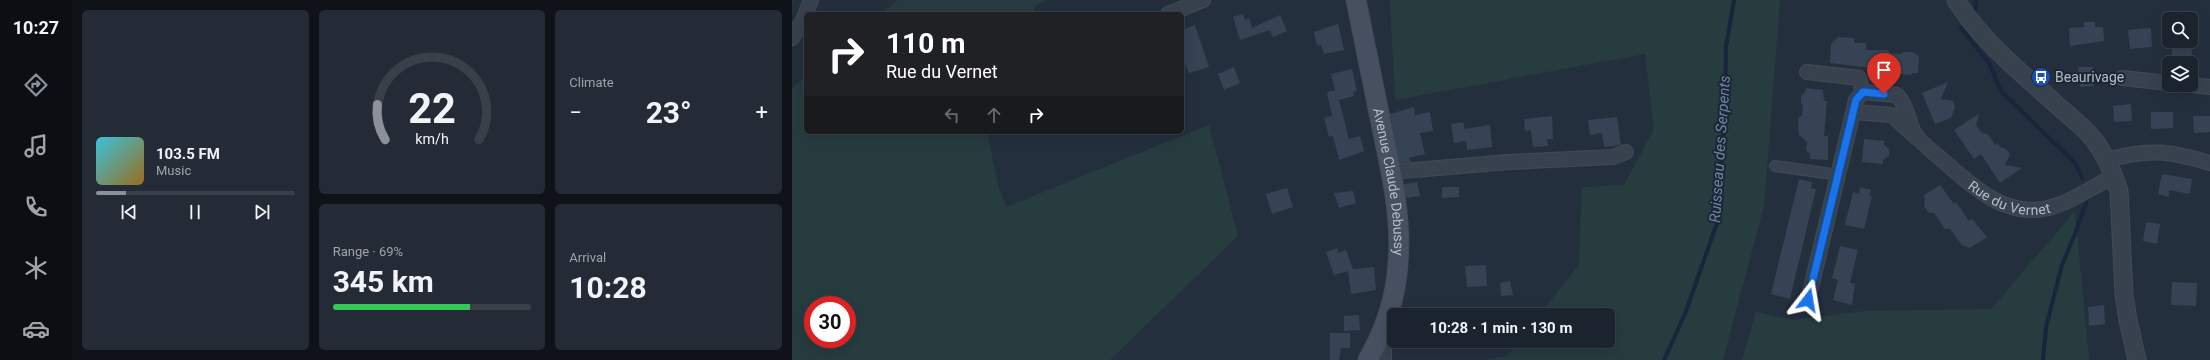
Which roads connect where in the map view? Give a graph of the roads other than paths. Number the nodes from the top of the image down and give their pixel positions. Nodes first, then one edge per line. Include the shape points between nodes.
1 (811, 0) edge
2 (1203, 0) edge
3 (1356, 0) edge
4 (1956, 0) edge
5 (806, 12) edge
6 (1173, 12) edge
7 (804, 18) edge
8 (792, 38) edge
9 (1807, 72) dead end
10 (2122, 78) dead end
11 (2162, 82) edge
12 (2198, 86) edge
13 (2210, 87) edge
14 (1863, 92) junction
15 (1854, 112) junction
16 (1916, 137) junction
17 (1626, 152) dead end
18 (2107, 160) junction
19 (2210, 163) edge
20 (1775, 166) dead end
21 (1391, 172) junction
22 (1839, 175) junction
23 (2114, 176) junction
24 (1808, 300) dead end
25 (1380, 340) junction
26 (1368, 360) edge
27 (1384, 360) edge
28 (2137, 360) edge

1 - 5 street
2 - 6 street
3 - 21 main road, Avenue Claude Debussy
4 - 18 street via 1997,50 2097,143
7 - 8 street
9 - 14 street via 1859,78
10 - 11 street
12 - 13 street
14 - 15 street via 1856,100
14 - 16 street via 1898,95 1907,110
15 - 16 street, Rue du Vernet via 1892,115
15 - 22 street
16 - 23 street, Rue du Vernet via 1988,198 2027,210 2055,206
17 - 21 street via 1613,157 1509,162
18 - 19 street via 2151,151 2176,153
18 - 23 street
20 - 22 street
21 - 25 main road, Avenue Claude Debussy via 1397,215 1398,262 1391,306
22 - 24 street
23 - 28 street via 2119,191 2125,301
25 - 26 main road, Avenue Claude Debussy
25 - 27 street via 1384,349

